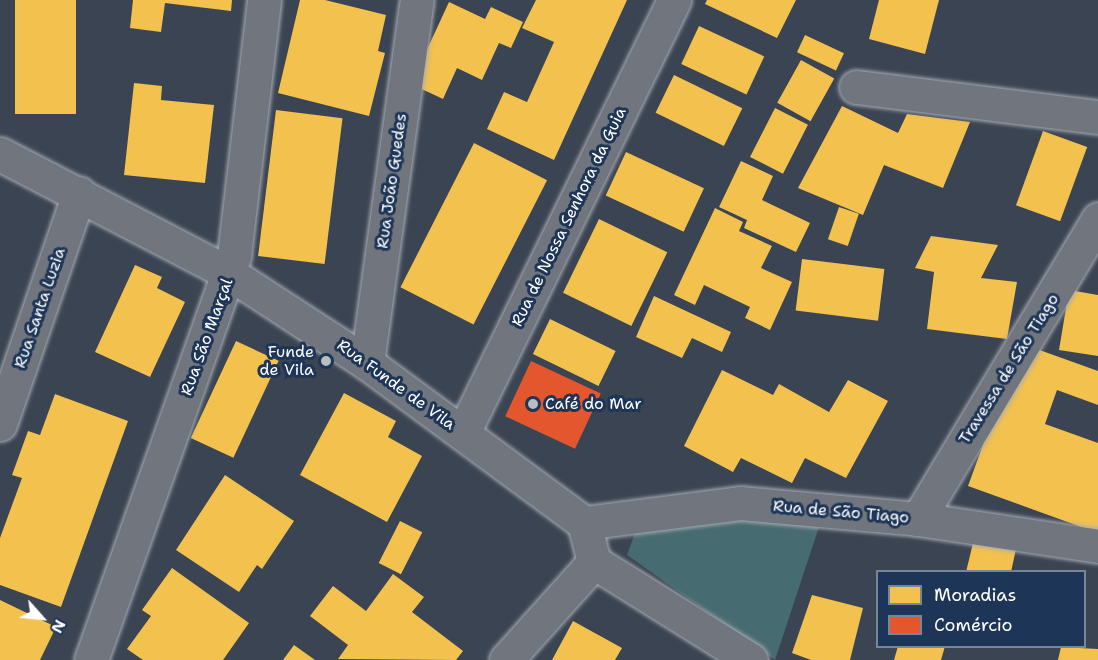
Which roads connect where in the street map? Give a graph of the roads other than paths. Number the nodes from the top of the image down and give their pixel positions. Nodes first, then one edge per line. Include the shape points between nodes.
1 (264, 0) edge
2 (417, 0) edge
3 (674, 0) edge
4 (856, 87) dead end
5 (1098, 117) edge
6 (0, 154) edge
7 (80, 193) junction
8 (1098, 219) edge
9 (229, 273) junction
10 (367, 363) junction
11 (0, 424) edge
12 (463, 433) junction
13 (918, 519) junction
14 (584, 523) junction
15 (1098, 546) edge
16 (594, 562) junction
17 (91, 660) edge
18 (506, 660) edge
19 (752, 660) edge

1 - 9 street, Rua São Marçal via 242,225
2 - 10 street, Rua João Guedes
3 - 12 street, Rua de Nossa Senhora da Guia
4 - 5 street
6 - 7 street, Rua Funde de Vila
7 - 9 street, Rua Funde de Vila
7 - 11 street, Rua Santa Luzia
8 - 13 street, Travessa de São Tiago
9 - 10 street, Rua Funde de Vila
9 - 17 street, Rua São Marçal
10 - 12 street, Rua Funde de Vila
12 - 14 street, Rua Funde de Vila
13 - 14 street, Rua de São Tiago via 740,503
13 - 15 street, Rua de São Tiago
14 - 16 street
16 - 18 street
16 - 19 street

